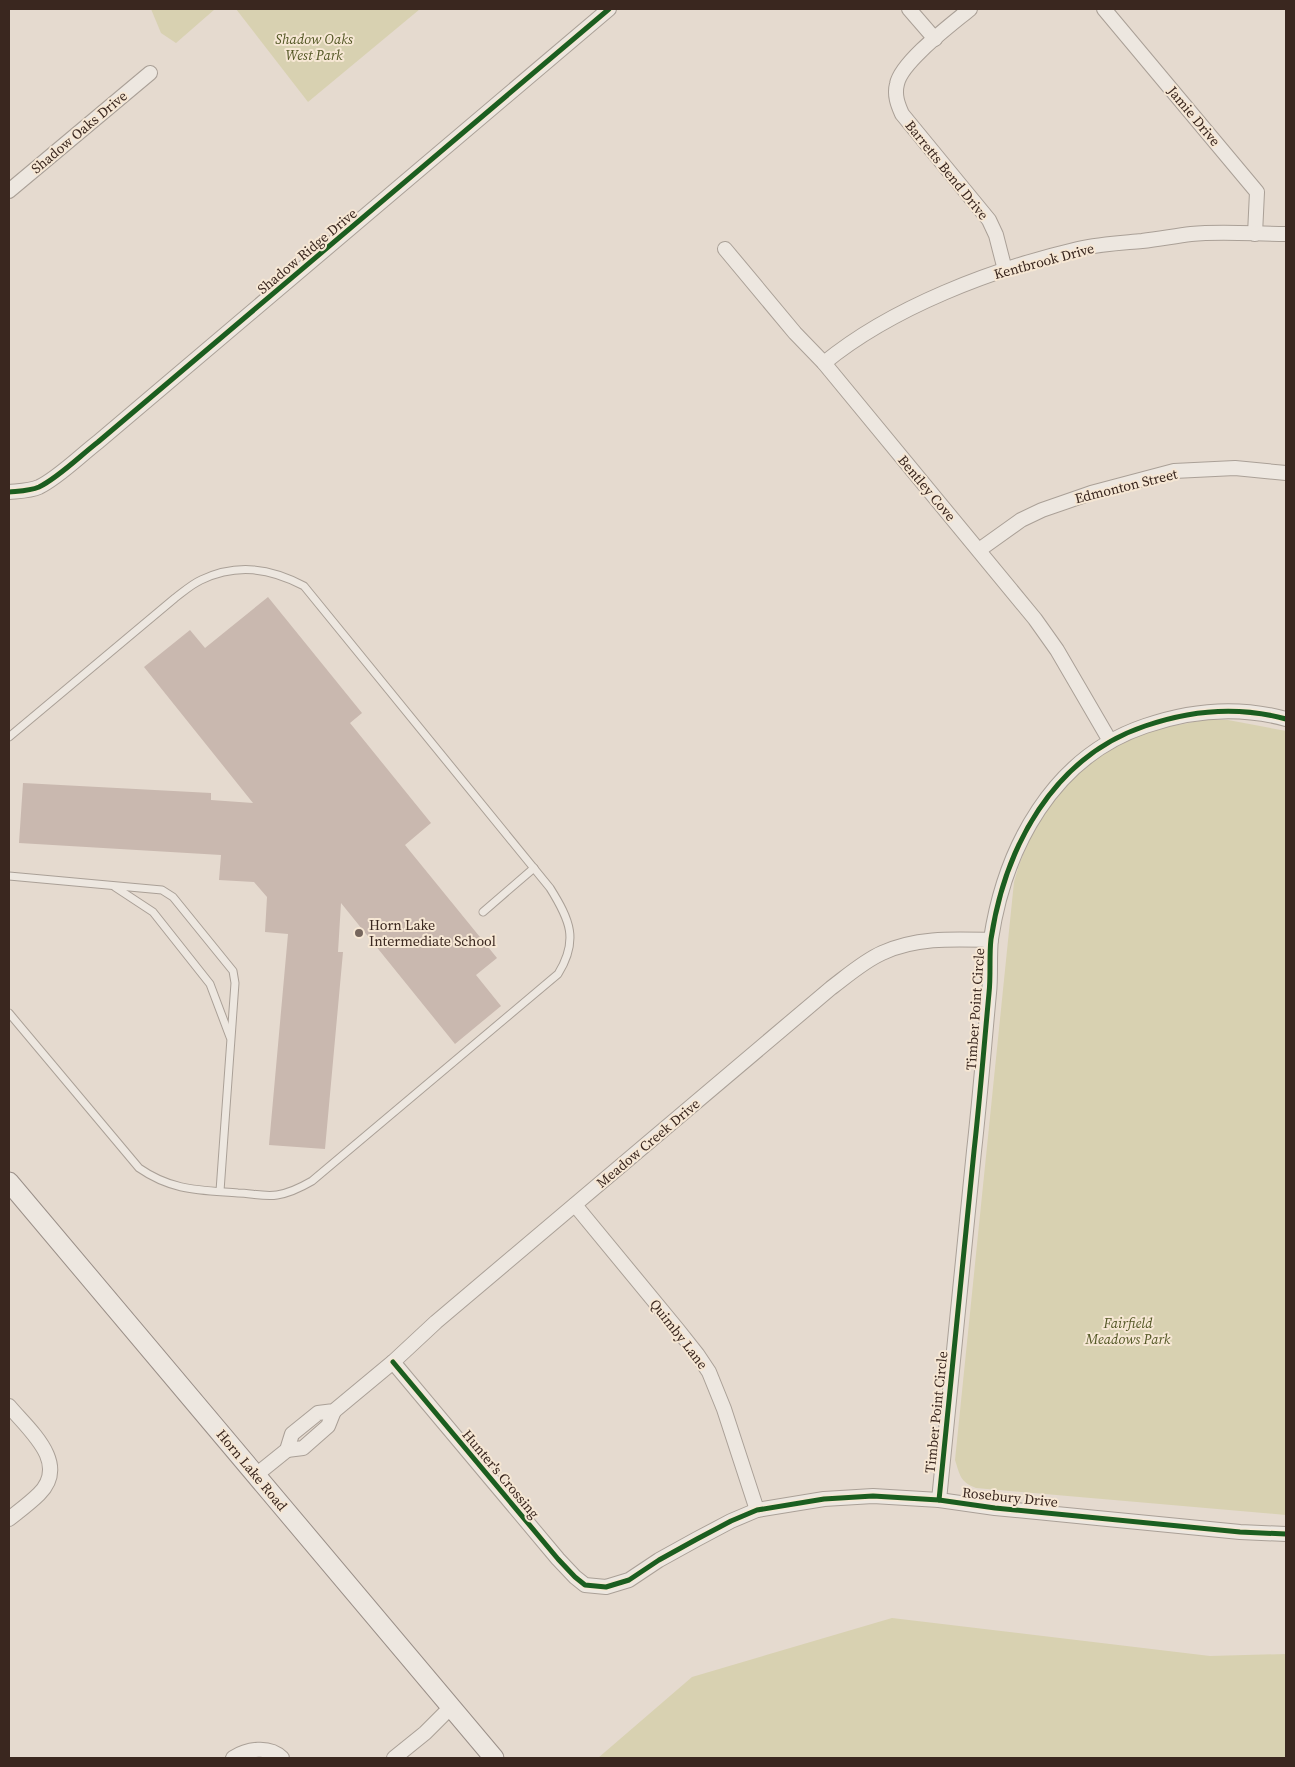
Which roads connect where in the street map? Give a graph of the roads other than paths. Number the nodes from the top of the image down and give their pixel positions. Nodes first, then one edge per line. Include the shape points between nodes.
1 (609, 9) edge
2 (909, 9) edge
3 (970, 9) edge
4 (1104, 9) edge
5 (935, 39) junction
6 (150, 73) dead end
7 (9, 191) edge
8 (1255, 234) junction
9 (1286, 234) edge
10 (725, 249) dead end
11 (1005, 270) junction
12 (824, 363) junction
13 (1286, 473) edge
14 (9, 492) edge
15 (979, 550) junction
16 (1286, 719) edge
17 (9, 737) edge
18 (1110, 740) junction
19 (534, 868) junction
20 (9, 876) edge
21 (113, 885) junction
22 (483, 912) dead end
23 (991, 940) junction
24 (9, 1013) edge
25 (232, 1040) junction
26 (9, 1182) edge
27 (220, 1191) junction
28 (576, 1205) junction
29 (393, 1362) junction
30 (9, 1406) edge
31 (256, 1475) junction
32 (939, 1500) junction
33 (757, 1510) junction
34 (9, 1519) edge
35 (1286, 1534) edge
36 (601, 1587) joint
37 (451, 1707) junction
38 (233, 1758) edge
39 (282, 1758) edge
40 (394, 1758) edge
41 (494, 1758) edge

1 - 14 street, Shadow Ridge Drive via 98,442 39,487
2 - 5 street
3 - 5 street
4 - 8 street, Jamie Drive via 1257,192
5 - 11 street, Barretts Bend Drive via 902,72 897,82 897,102 902,114 985,215 996,235
6 - 7 street, Shadow Oaks Drive
8 - 9 street, Kentbrook Drive
8 - 11 street, Kentbrook Drive via 1193,234 1121,242 1079,249
10 - 12 street, Bentley Cove
11 - 12 street, Kentbrook Drive via 917,306 860,336
12 - 15 street, Bentley Cove
13 - 15 street, Edmonton Street via 1235,468 1174,472 1091,493 1042,510 1021,520
15 - 18 street, Bentley Cove via 1057,650
16 - 18 street, Timber Point Circle via 1251,712 1201,712 1169,718
17 - 19 lane via 200,580 235,570 270,572 304,586
18 - 23 street, Timber Point Circle via 1057,786 1033,818 1004,882
19 - 22 lane
19 - 27 lane via 550,888 569,923 569,950 558,974 312,1181 291,1192 274,1195
20 - 21 lane
21 - 25 lane via 153,912 210,984
21 - 25 lane via 162,890 173,897 233,971
23 - 28 street, Meadow Creek Drive via 923,941 881,953 831,988
23 - 32 street, Timber Point Circle via 981,1086
24 - 27 lane via 139,1168 167,1184
25 - 27 lane
26 - 31 main road, Horn Lake Road
28 - 29 street, Meadow Creek Drive
28 - 33 street, Quimby Lane via 697,1354 708,1372 724,1409
29 - 31 street, Meadow Creek Drive via 334,1411 318,1413 292,1434 287,1450
29 - 36 street, Hunter's Crossing via 574,1577 585,1585
30 - 34 street via 50,1459 47,1483
31 - 37 main road, Horn Lake Road
32 - 33 street, Rosebury Drive via 824,1499
32 - 35 street, Rosebury Drive via 995,1508
33 - 36 street, Rosebury Drive via 697,1539 629,1580
37 - 40 street
37 - 41 main road, Horn Lake Road
38 - 39 street via 258,1750 269,1750

